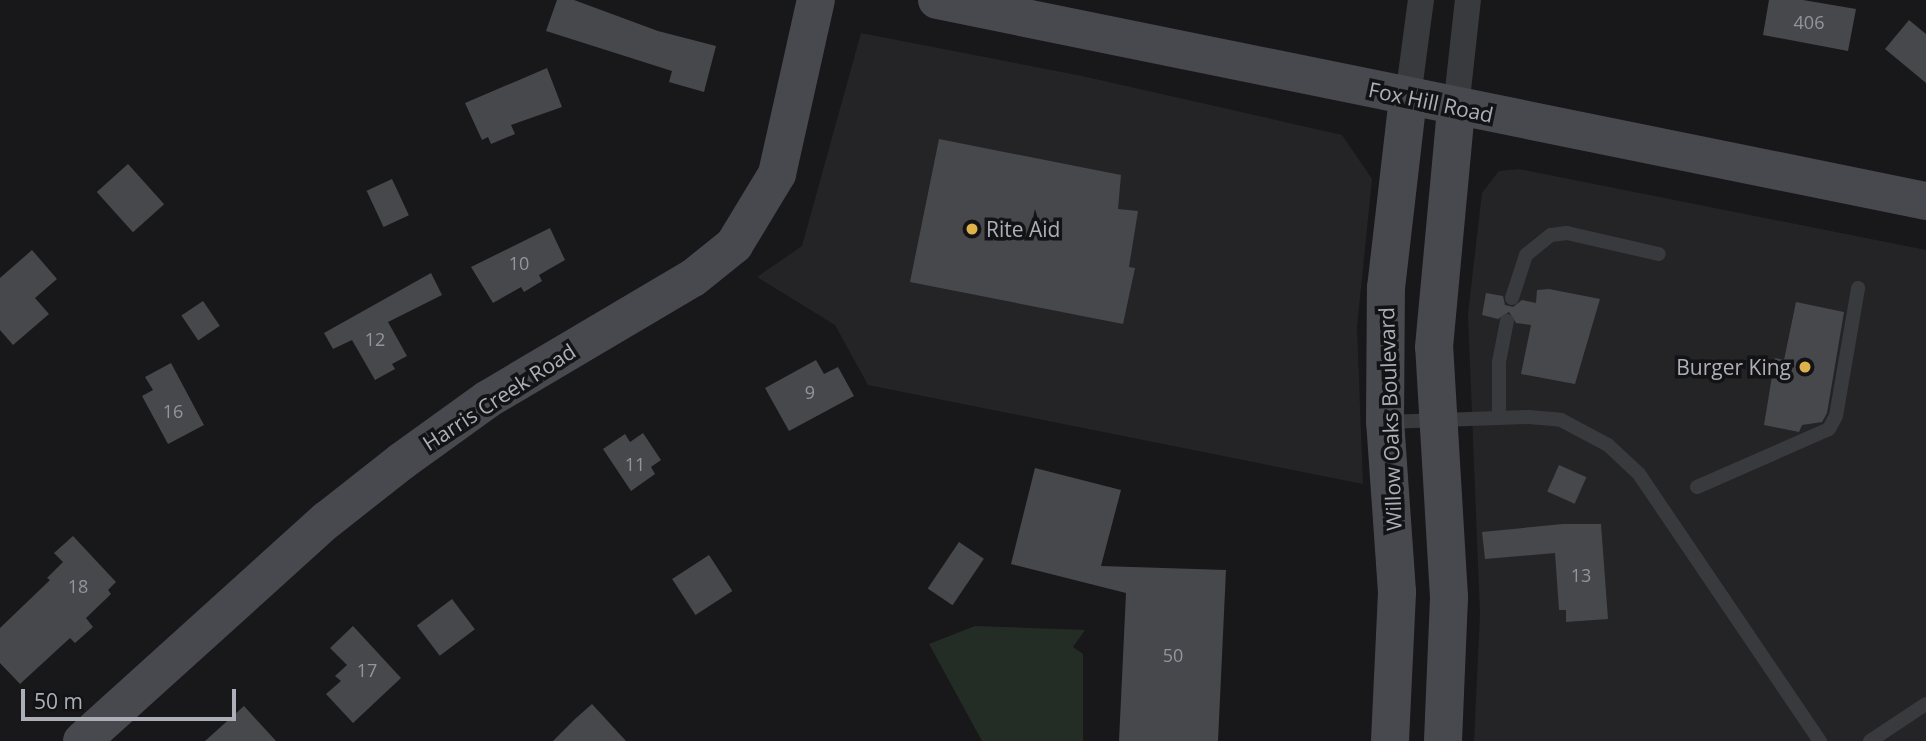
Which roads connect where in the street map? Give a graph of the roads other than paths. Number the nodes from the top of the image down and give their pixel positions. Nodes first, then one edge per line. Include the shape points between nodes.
1 (816, 0) edge
2 (937, 0) edge
3 (1421, 0) edge
4 (1468, 0) edge
5 (1408, 97) junction
6 (1456, 108) junction
7 (1926, 201) edge
8 (1659, 254) dead end
9 (1858, 288) dead end
10 (1512, 298) dead end
11 (1507, 321) dead end
12 (1499, 418) junction
13 (1437, 419) junction
14 (1385, 422) junction
15 (1697, 487) dead end
16 (1926, 704) edge
17 (82, 741) edge
18 (1390, 741) edge
19 (1443, 741) edge
20 (1820, 741) edge
21 (1870, 741) edge

1 - 17 street, Harris Creek Road via 777,174 734,245 693,278 488,399 402,461 327,520
2 - 5 street, Fox Hill Road
3 - 5 street
4 - 6 street
5 - 6 street, Fox Hill Road
5 - 14 street, Willow Oaks Boulevard via 1386,288
6 - 7 street, Fox Hill Road
6 - 13 street via 1434,347
8 - 10 lane via 1567,233 1552,235 1526,255
9 - 15 lane via 1836,416 1829,429
11 - 12 lane via 1499,362
12 - 13 lane
12 - 20 lane via 1561,420 1586,430 1625,458
13 - 14 lane
13 - 19 street via 1449,597
14 - 18 street, Willow Oaks Boulevard via 1397,592
16 - 21 lane

